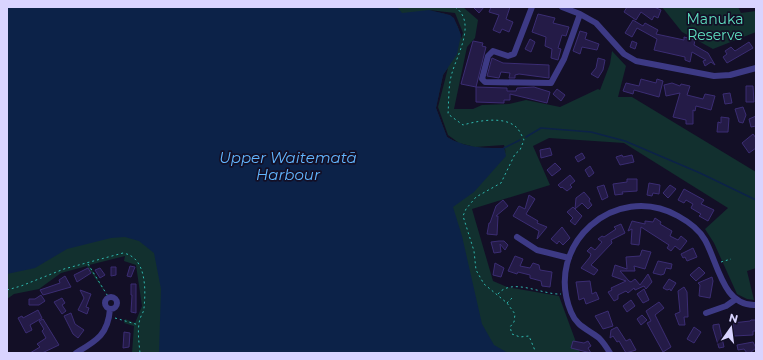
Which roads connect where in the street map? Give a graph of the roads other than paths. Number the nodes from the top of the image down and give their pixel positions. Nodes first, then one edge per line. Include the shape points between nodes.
1 (532, 7) edge
2 (562, 7) edge
3 (580, 14) junction
4 (756, 68) edge
5 (517, 237) dead end
6 (569, 258) junction
7 (736, 300) junction
8 (756, 305) edge
9 (110, 309) junction
10 (706, 314) dead end
11 (76, 353) edge
12 (610, 353) edge

1 - 3 street via 514,54 508,56 493,51 488,56 482,79 485,82 551,83 564,59
2 - 3 street
3 - 4 street via 596,23 624,54 636,61 714,76 730,75
5 - 6 street via 537,250
6 - 7 street via 584,233 609,213 637,206 661,209 687,221 702,234 728,290
6 - 12 street via 565,288 571,313 578,325 599,339
7 - 8 street via 746,305
7 - 10 street
9 - 9 street via 115,308 117,302 113,298 105,300
9 - 11 street via 110,317 101,336

